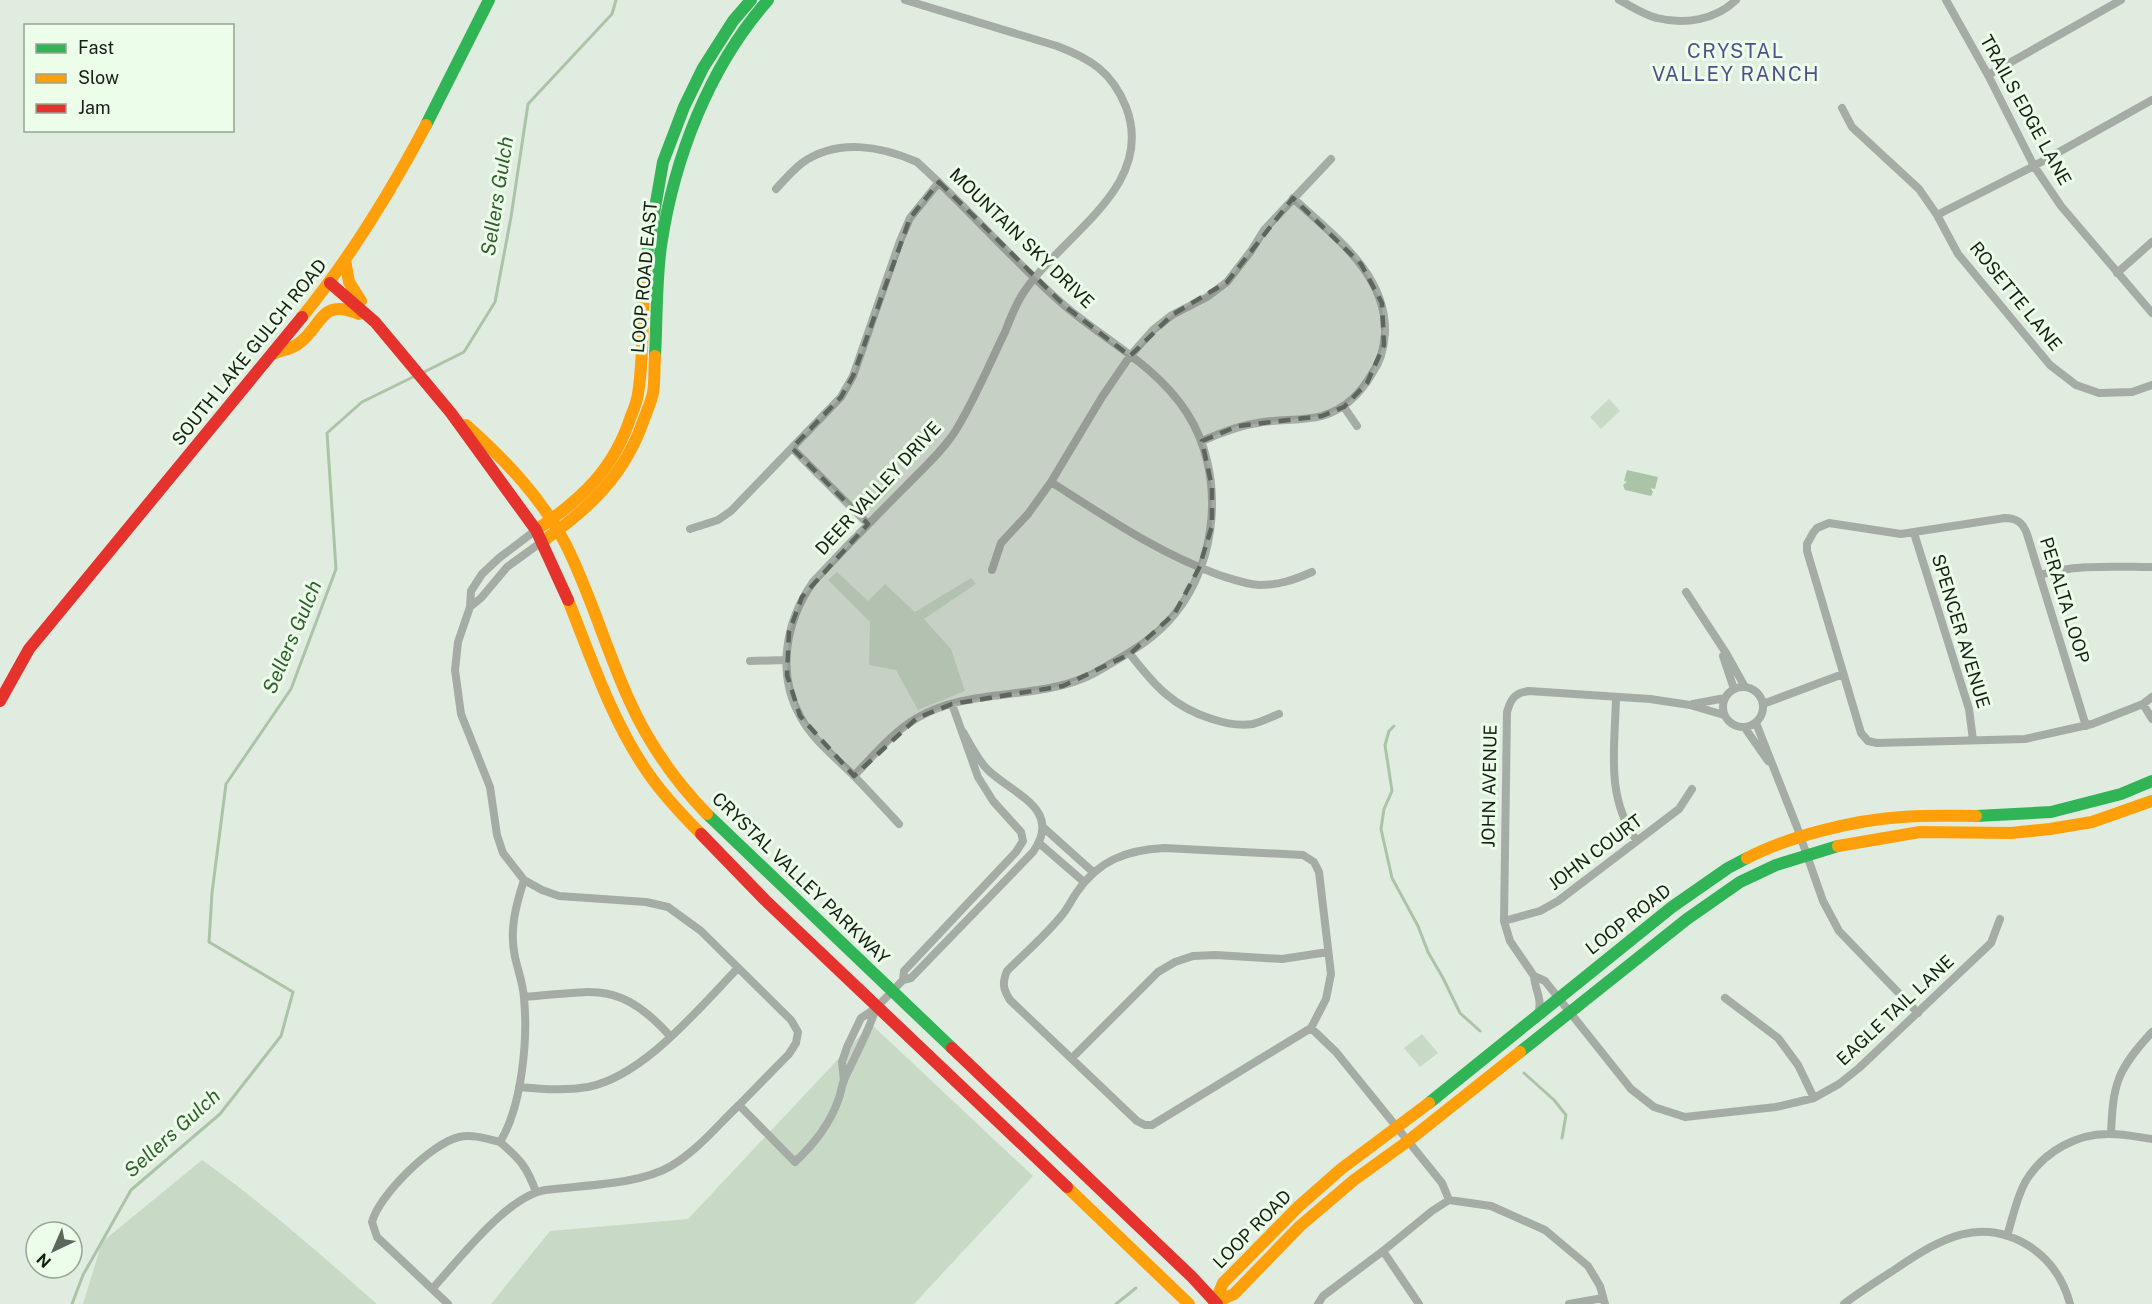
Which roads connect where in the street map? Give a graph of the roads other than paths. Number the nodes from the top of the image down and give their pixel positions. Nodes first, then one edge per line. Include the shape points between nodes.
1 (489, 0) edge
2 (752, 0) edge
3 (768, 0) edge
4 (905, 0) edge
5 (923, 0) edge
6 (1619, 0) edge
7 (1736, 0) edge
8 (1946, 0) edge
9 (2121, 0) edge
10 (942, 11) junction
11 (1988, 75) junction
12 (2152, 100) edge
13 (1842, 108) dead end
14 (1330, 159) dead end
15 (2034, 166) junction
16 (939, 182) junction
17 (776, 189) dead end
18 (1293, 198) junction
19 (1938, 215) junction
20 (2152, 242) edge
21 (345, 260) junction
22 (2117, 273) junction
23 (1034, 277) junction
24 (330, 283) junction
25 (2152, 313) edge
26 (375, 322) junction
27 (274, 353) junction
28 (1130, 356) junction
29 (2152, 385) edge
30 (1344, 406) junction
31 (451, 413) junction
32 (1357, 426) dead end
33 (1202, 441) junction
34 (792, 448) junction
35 (1051, 482) junction
36 (551, 520) junction
37 (868, 524) junction
38 (690, 530) dead end
39 (558, 532) junction
40 (1914, 532) junction
41 (539, 536) junction
42 (2152, 567) edge
43 (1199, 568) junction
44 (992, 570) dead end
45 (1312, 572) dead end
46 (2040, 575) junction
47 (1686, 592) dead end
48 (1717, 638) junction
49 (1130, 654) junction
50 (786, 660) junction
51 (750, 662) dead end
52 (1843, 674) junction
53 (1745, 687) junction
54 (1734, 689) junction
55 (1617, 697) junction
56 (2152, 697) edge
57 (1725, 698) junction
58 (0, 701) edge
59 (952, 704) junction
60 (1763, 704) junction
61 (2143, 704) junction
62 (1690, 705) junction
63 (1279, 714) dead end
64 (1724, 715) junction
65 (2152, 719) edge
66 (1756, 723) junction
67 (2086, 726) junction
68 (1744, 728) junction
69 (963, 732) junction
70 (1973, 740) junction
71 (1773, 766) junction
72 (854, 776) junction
73 (2152, 781) edge
74 (1692, 789) dead end
75 (2152, 801) edge
76 (899, 824) dead end
77 (1044, 828) junction
78 (1800, 837) junction
79 (1637, 841) junction
80 (1039, 843) junction
81 (1806, 855) junction
82 (1093, 872) junction
83 (524, 880) junction
84 (1084, 882) junction
85 (2000, 919) dead end
86 (1504, 921) junction
87 (1328, 952) junction
88 (738, 968) junction
89 (1534, 976) junction
90 (903, 980) junction
91 (892, 991) junction
92 (524, 998) junction
93 (1559, 998) junction
94 (1725, 998) dead end
95 (876, 1008) junction
96 (1570, 1012) junction
97 (1918, 1013) junction
98 (1538, 1014) junction
99 (1311, 1028) junction
100 (2152, 1032) edge
101 (670, 1036) junction
102 (1072, 1058) junction
103 (519, 1087) junction
104 (1814, 1098) junction
105 (739, 1105) junction
106 (1396, 1126) junction
107 (2112, 1134) junction
108 (2152, 1139) edge
109 (1408, 1141) junction
110 (500, 1142) junction
111 (536, 1192) junction
112 (1449, 1200) junction
113 (2007, 1236) junction
114 (1383, 1251) junction
115 (432, 1289) junction
116 (1604, 1301) edge
117 (1215, 1303) edge
118 (448, 1304) edge
119 (1189, 1304) edge
120 (1318, 1304) edge
121 (1419, 1304) edge
122 (1569, 1304) edge
123 (1844, 1304) edge
124 (2070, 1304) edge

1 - 21 main road, SOUTH LAKE GULCH ROAD via 396,182
2 - 36 main road, LOOP ROAD EAST via 733,21 703,68 663,162 646,262 638,395 625,435 590,488
3 - 39 main road, LOOP ROAD EAST via 726,58 697,116 670,193 661,248 653,393 640,431 624,464 601,494
4 - 10 street
5 - 10 street
6 - 7 street via 1656,18 1675,21 1712,16
8 - 11 street, TRAILS EDGE LANE
9 - 11 street
10 - 23 street, DEER VALLEY DRIVE via 1080,55 1097,64 1121,95 1129,115 1130,158 1120,183
11 - 15 street, TRAILS EDGE LANE
12 - 15 street
13 - 19 street, ROSETTE LANE via 1852,127 1919,189
14 - 18 street
15 - 19 street
15 - 22 street, TRAILS EDGE LANE via 2061,206
16 - 17 street, MOUNTAIN SKY DRIVE via 917,162 896,153 876,147 854,147 813,157
16 - 23 street, MOUNTAIN SKY DRIVE
16 - 34 street via 909,218 853,376 841,397
18 - 28 street via 1264,230 1227,282 1172,315
18 - 30 street via 1361,264 1382,303 1384,345 1377,366 1362,389
19 - 29 street, ROSETTE LANE via 1958,254 2050,365 2076,385 2099,393 2132,392
20 - 22 street
21 - 24 main road, SOUTH LAKE GULCH ROAD
21 - 26 main road via 350,288 371,310
22 - 25 street, TRAILS EDGE LANE
23 - 28 street, MOUNTAIN SKY DRIVE
23 - 37 street, DEER VALLEY DRIVE via 956,430
24 - 26 main road, CRYSTAL VALLEY PARKWAY
24 - 27 main road, SOUTH LAKE GULCH ROAD
26 - 27 main road via 347,308 336,308 327,311 297,344
26 - 31 main road, CRYSTAL VALLEY PARKWAY
27 - 58 main road, SOUTH LAKE GULCH ROAD via 29,649
28 - 33 street, MOUNTAIN SKY DRIVE via 1172,392
28 - 35 street
30 - 32 street
30 - 33 street via 1322,416 1238,426
31 - 36 main road, CRYSTAL VALLEY PARKWAY via 500,457
31 - 41 main road, CRYSTAL VALLEY PARKWAY
33 - 43 street, MOUNTAIN SKY DRIVE via 1212,487 1212,526
34 - 37 street
34 - 38 street via 731,511
35 - 43 street via 1145,542
35 - 44 street via 1001,543
36 - 39 main road, CRYSTAL VALLEY PARKWAY
36 - 41 main road, LOOP ROAD EAST
37 - 50 street, DEER VALLEY DRIVE via 802,597 789,632
39 - 41 main road, LOOP ROAD EAST
39 - 91 main road, CRYSTAL VALLEY PARKWAY via 629,703 666,766 713,820
40 - 46 street, PERALTA LOOP via 2016,519 2025,528
40 - 52 street, PERALTA LOOP via 1890,533 1829,523 1817,528 1809,538 1807,551
40 - 70 street, SPENCER AVENUE via 1969,709
41 - 83 street via 499,558 471,591 455,670 461,714 489,787 497,835 503,853
41 - 95 main road, CRYSTAL VALLEY PARKWAY via 609,704 657,785 765,900
42 - 46 street via 2081,566
43 - 45 street via 1258,585 1285,583
43 - 49 street, MOUNTAIN SKY DRIVE via 1175,613 1159,632
46 - 67 street, PERALTA LOOP
47 - 48 street
48 - 53 street
48 - 54 street
49 - 59 street, MOUNTAIN SKY DRIVE via 1063,686
49 - 63 street via 1174,702 1197,714 1224,723 1253,724
50 - 51 street
50 - 72 street, DEER VALLEY DRIVE via 791,694 800,716 817,740
52 - 60 street
52 - 70 street, PERALTA LOOP via 1861,733 1868,741
53 - 54 street
53 - 60 street via 1756,692
54 - 57 street
55 - 62 street, JOHN AVENUE
55 - 79 street via 1616,797 1624,821
55 - 86 street, JOHN AVENUE via 1529,691 1510,700
56 - 61 street
57 - 62 street, JOHN AVENUE
57 - 64 street
59 - 69 street
59 - 72 street, MOUNTAIN SKY DRIVE via 917,718
60 - 66 street
61 - 65 street
61 - 67 street
62 - 64 street, JOHN AVENUE
64 - 68 street via 1734,726
66 - 68 street
66 - 71 street
67 - 70 street via 2025,739
68 - 71 street
69 - 77 street via 982,764 1035,808
69 - 90 street via 978,777 1021,832 1023,841 904,971
71 - 78 street
72 - 76 street, DEER VALLEY DRIVE
73 - 78 main road, LOOP ROAD via 2121,794 2050,812 1901,816
74 - 79 street, JOHN COURT via 1679,809
75 - 81 main road, LOOP ROAD via 2092,822 2050,829 2011,833 1920,832
77 - 80 street
77 - 82 street
78 - 81 street
78 - 93 main road, LOOP ROAD via 1761,851 1701,885
79 - 86 street, JOHN COURT via 1548,907
80 - 84 street
80 - 90 street via 911,978
81 - 96 main road, LOOP ROAD via 1740,882
81 - 97 street via 1839,931
82 - 84 street
82 - 87 street via 1118,856 1144,849 1303,855 1314,862 1319,872
83 - 88 street via 559,896 668,907 701,931
83 - 92 street via 516,904 513,938
84 - 102 street via 1063,914 1007,971 1003,981 1010,1000
85 - 97 street, EAGLE TAIL LANE via 1991,943
86 - 89 street, JOHN AVENUE via 1510,941
87 - 99 street via 1331,974 1326,999
87 - 102 street via 1282,959 1193,956 1175,962 1158,972
88 - 101 street
88 - 105 street via 791,1020 798,1032 789,1054
89 - 93 street, JOHN AVENUE via 1545,981
89 - 98 street, JOHN AVENUE via 1540,998
90 - 91 street
91 - 95 street
91 - 117 main road, CRYSTAL VALLEY PARKWAY
92 - 101 street via 602,992 634,1004
92 - 103 street
93 - 96 street, EAGLE TAIL LANE
93 - 98 main road, LOOP ROAD
94 - 104 street via 1778,1038 1798,1065
95 - 105 street via 861,1018 847,1047 842,1062 844,1081 830,1120 815,1143 795,1162
95 - 119 main road, CRYSTAL VALLEY PARKWAY
96 - 104 street, EAGLE TAIL LANE via 1631,1089 1654,1107 1685,1117 1776,1107
96 - 109 main road, LOOP ROAD
97 - 104 street, EAGLE TAIL LANE via 1859,1068
98 - 106 main road, LOOP ROAD
99 - 102 street via 1152,1125 1137,1121
99 - 106 street via 1336,1052
100 - 107 street via 2132,1054 2117,1081
101 - 103 street via 625,1074 590,1086 556,1090
103 - 110 street via 515,1111
105 - 111 street via 689,1154 651,1175
106 - 109 street
106 - 117 main road, LOOP ROAD via 1299,1206 1223,1283
107 - 108 street
107 - 113 street via 2063,1145 2042,1161 2027,1179
109 - 112 street via 1442,1183
109 - 117 main road, LOOP ROAD via 1300,1226 1234,1294
110 - 111 street via 520,1159
110 - 115 street via 475,1136 440,1144 424,1155 374,1214 372,1222 377,1237
111 - 115 street via 502,1214
112 - 114 street
112 - 116 street via 1491,1206 1545,1230 1588,1266
113 - 123 street via 1985,1232 1949,1237
113 - 124 street via 2026,1244 2054,1269 2066,1288
114 - 120 street via 1323,1296
114 - 121 street
115 - 118 street
116 - 122 street

